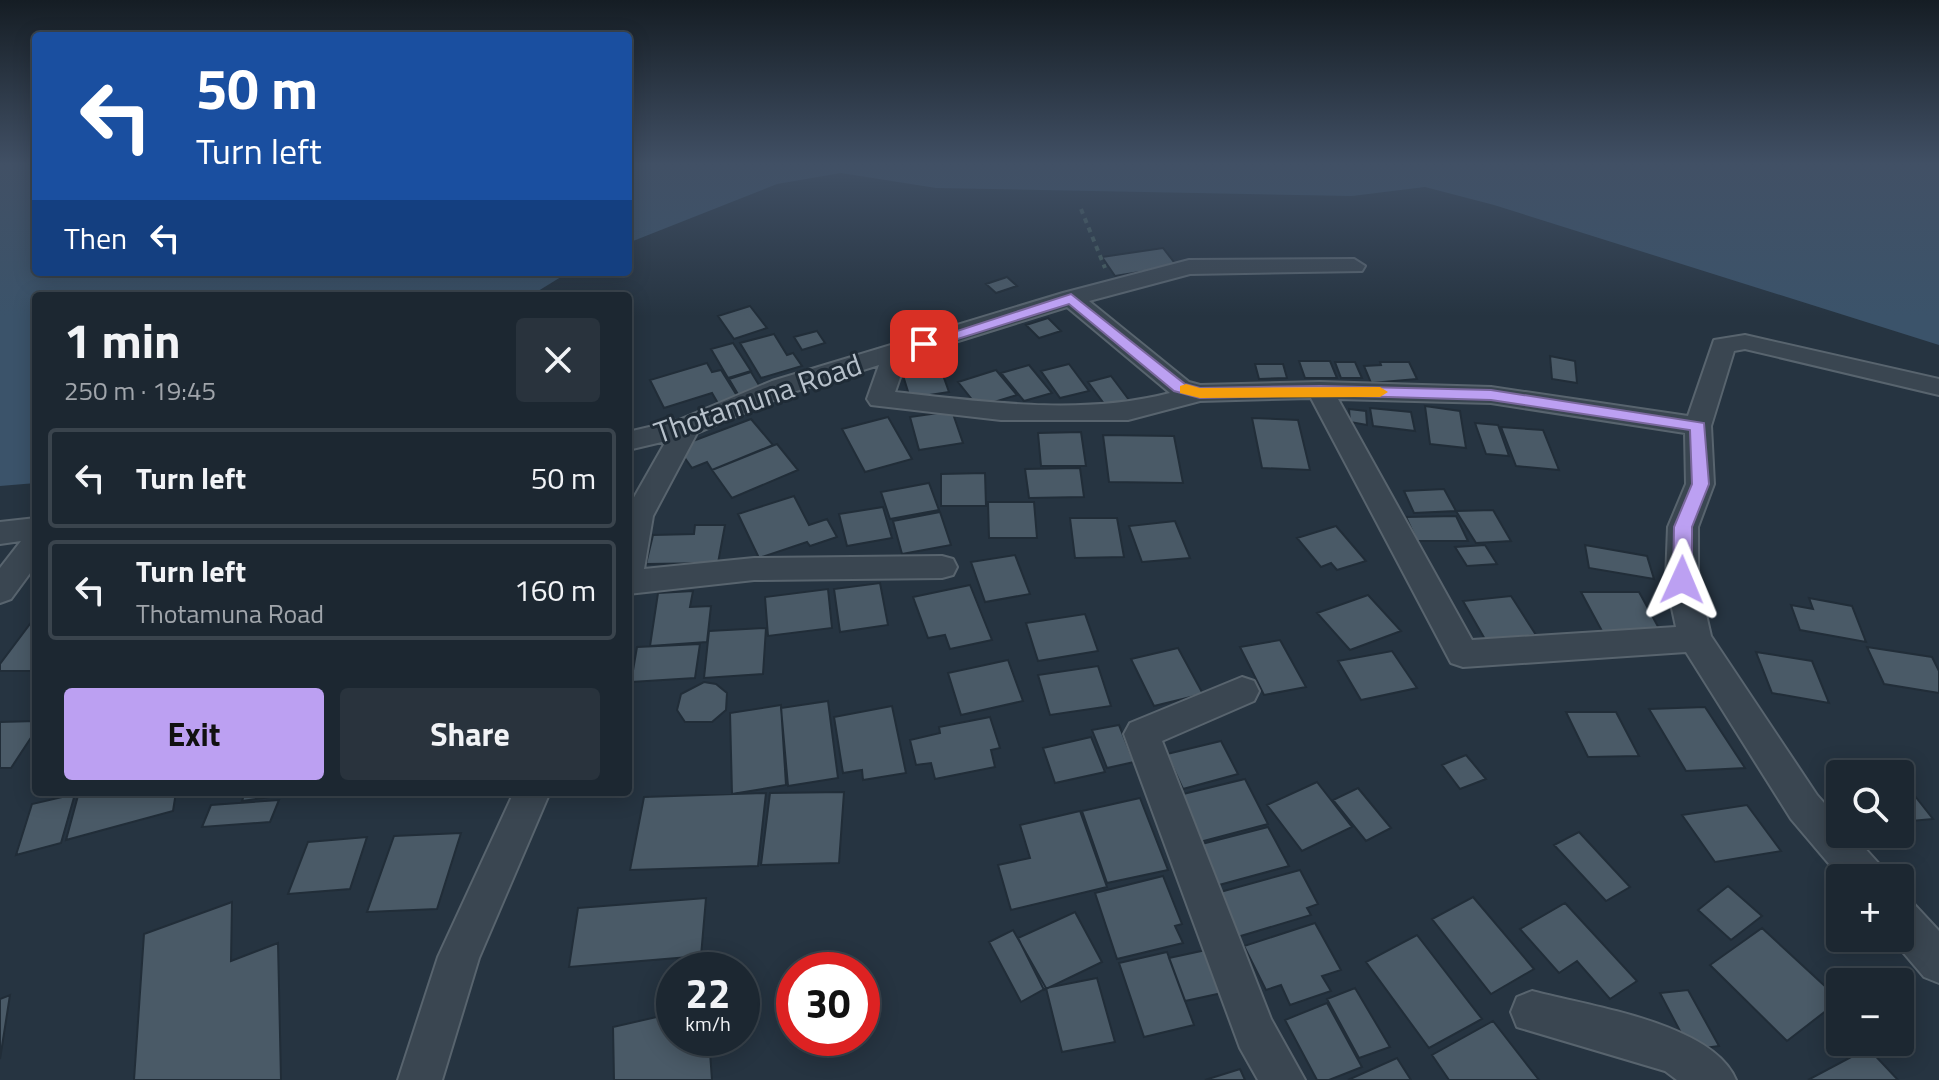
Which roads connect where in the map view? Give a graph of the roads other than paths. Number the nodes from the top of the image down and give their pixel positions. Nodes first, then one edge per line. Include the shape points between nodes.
1 (1354, 266) dead end
2 (1071, 298) junction
3 (895, 354) junction
4 (1939, 387) edge
5 (1320, 390) junction
6 (1200, 393) junction
7 (1698, 426) junction
8 (687, 427) junction
9 (632, 440) edge
10 (633, 503) edge
11 (32, 529) edge
12 (0, 533) edge
13 (32, 548) edge
14 (942, 567) dead end
15 (632, 582) edge
16 (0, 591) edge
17 (1695, 639) junction
18 (1242, 691) dead end
19 (530, 796) edge
20 (1854, 864) edge
21 (1914, 934) edge
22 (1939, 962) edge
23 (1532, 1012) dead end
24 (420, 1080) edge
25 (1283, 1080) edge
26 (1714, 1080) edge

1 - 2 street, Thotamuna Road via 1189,267
2 - 3 street, Thotamuna Road
2 - 6 street via 1180,388
3 - 6 street via 880,399 1001,412 1128,412
3 - 8 street, Thotamuna Road via 781,387
4 - 7 street via 1745,342 1723,345
5 - 6 street
5 - 7 street via 1491,395
5 - 17 street via 1463,654
7 - 17 street via 1700,484 1683,527 1682,580
8 - 9 street, Thotamuna Road
8 - 10 street
11 - 12 street
13 - 16 street
14 - 15 street via 754,569
17 - 20 street via 1804,807
18 - 25 street via 1142,734 1255,1033
19 - 24 street via 459,957
21 - 22 street
23 - 26 street via 1676,1052

